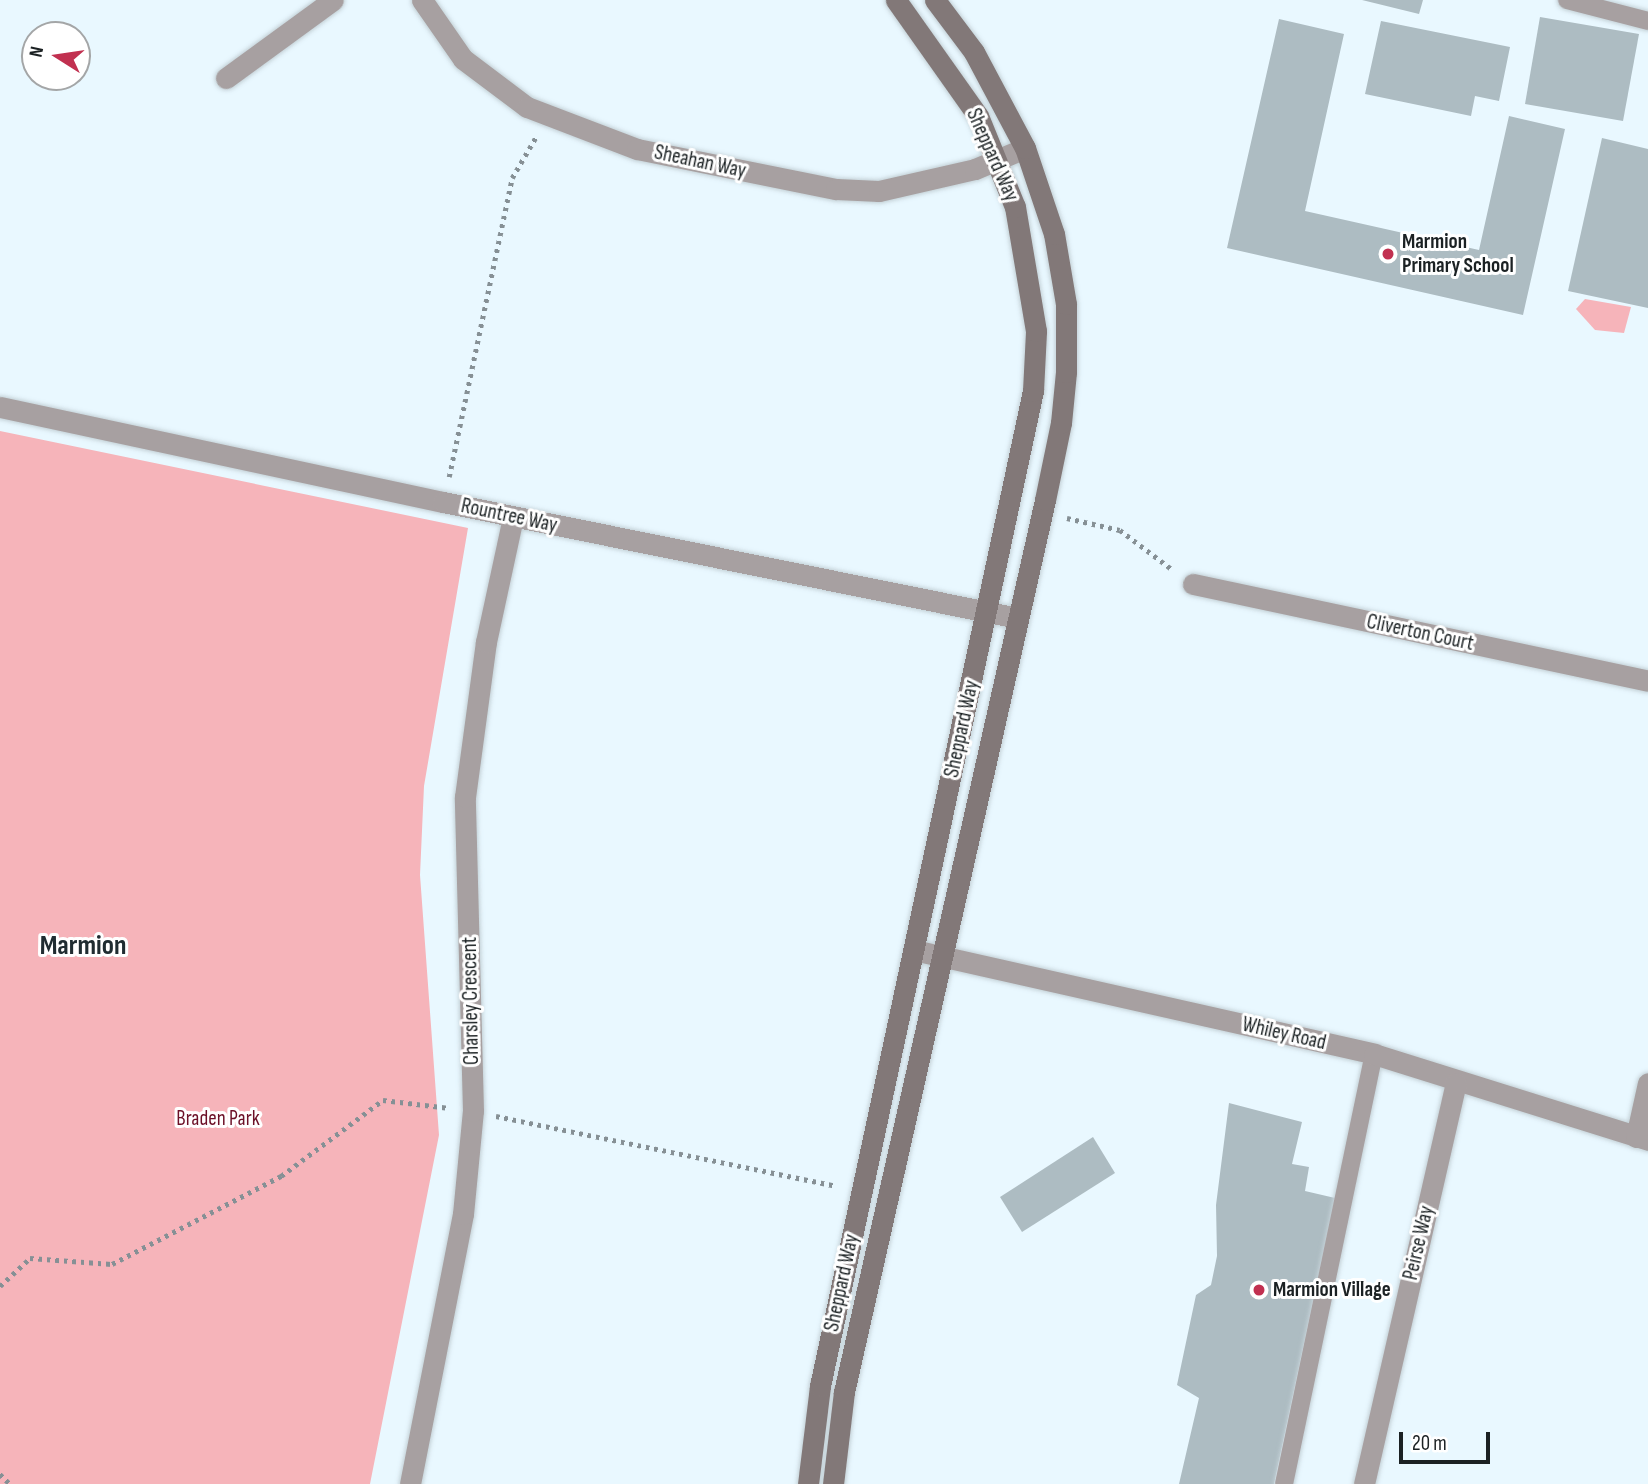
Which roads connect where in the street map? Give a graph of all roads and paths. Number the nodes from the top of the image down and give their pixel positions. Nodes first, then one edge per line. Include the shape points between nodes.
1 (333, 0) edge
2 (422, 0) edge
3 (896, 0) edge
4 (935, 0) edge
5 (1567, 0) edge
6 (1648, 21) edge
7 (226, 78) dead end
8 (547, 117) junction
9 (1025, 148) junction
10 (997, 160) junction
11 (0, 407) edge
12 (443, 502) junction
13 (513, 517) junction
14 (1059, 517) dead end
15 (1193, 584) joint
16 (987, 612) junction
17 (1018, 618) junction
18 (1648, 681) edge
19 (914, 950) junction
20 (939, 955) junction
21 (1374, 1054) junction
22 (1456, 1083) junction
23 (1648, 1083) edge
24 (474, 1111) junction
25 (1642, 1138) edge
26 (862, 1192) junction
27 (0, 1286) edge
28 (0, 1474) edge
29 (10, 1484) edge
30 (410, 1484) edge
31 (808, 1484) edge
32 (833, 1484) edge
33 (1284, 1484) edge
34 (1364, 1484) edge

1 - 7 street
2 - 8 street, Sheahan Way via 463,59
3 - 10 street, Sheppard Way via 978,116
4 - 9 street, Sheppard Way via 974,52
5 - 6 lane
8 - 10 street, Sheahan Way via 637,149 836,189 879,191
8 - 12 path via 512,178
9 - 10 street, Sheahan Way
9 - 17 street, Sheppard Way via 1054,234 1066,304 1066,372 1061,423
10 - 16 street, Sheppard Way via 1016,207 1036,331 1033,391 1021,463
11 - 12 street, Rountree Way
12 - 13 street, Rountree Way
13 - 16 street, Rountree Way
13 - 24 street, Charsley Crescent via 486,642 465,797
14 - 15 path via 1120,530
15 - 18 street, Cliverton Court
16 - 17 street, Rountree Way
16 - 19 street, Sheppard Way
17 - 20 street, Sheppard Way
19 - 20 street, Whiley Road
19 - 26 street, Sheppard Way
20 - 21 street, Whiley Road
20 - 32 street, Sheppard Way via 844,1392
21 - 22 street, Whiley Road
21 - 33 lane
22 - 25 street, Whiley Road
22 - 34 street, Peirse Way
23 - 25 street
24 - 26 path
24 - 27 path via 383,1100 281,1176 113,1264 30,1258
24 - 30 street, Charsley Crescent via 463,1214
26 - 31 street, Sheppard Way via 820,1386
28 - 29 path

